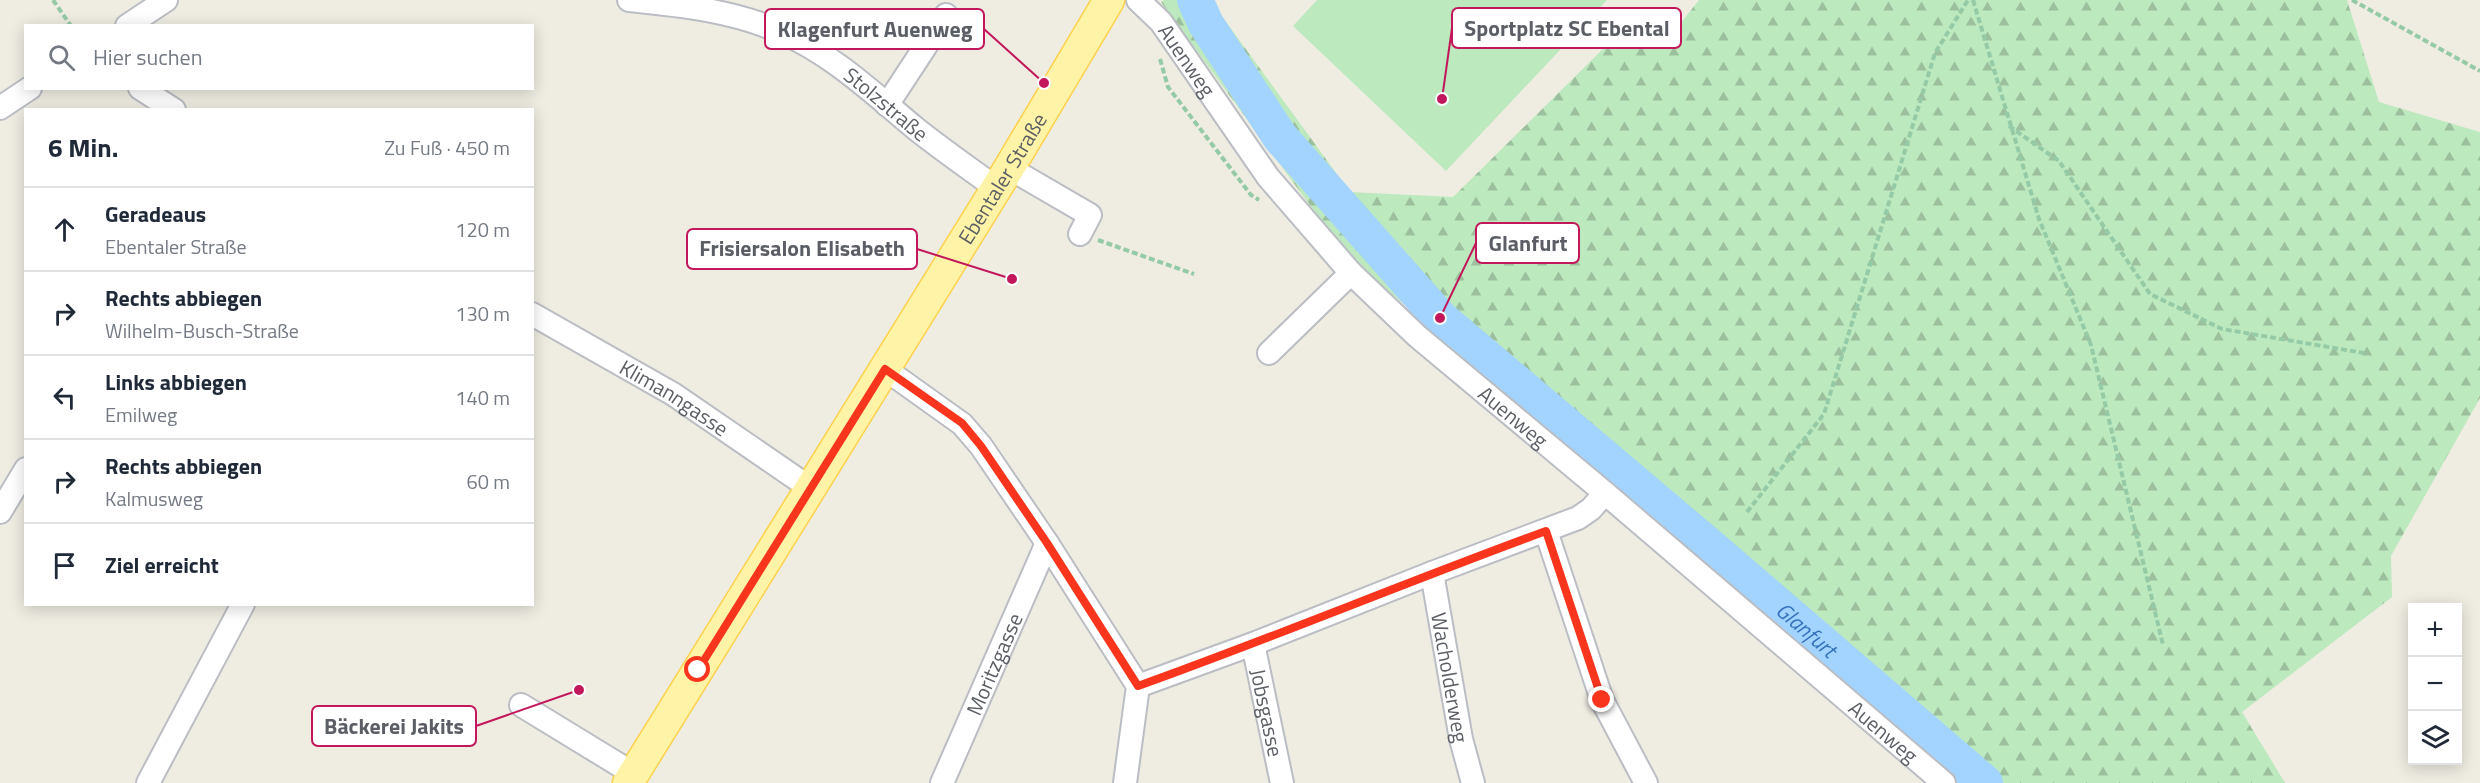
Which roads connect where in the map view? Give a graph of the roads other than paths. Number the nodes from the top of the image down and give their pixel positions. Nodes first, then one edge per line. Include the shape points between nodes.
1 (166, 0) edge
2 (629, 0) edge
3 (1138, 0) edge
4 (1106, 1) edge
5 (713, 6) edge
6 (946, 15) dead end
7 (131, 24) edge
8 (27, 90) edge
9 (143, 90) edge
10 (886, 105) junction
11 (0, 108) edge
12 (171, 108) edge
13 (1002, 178) junction
14 (1080, 234) road end
15 (1351, 273) junction
16 (534, 315) edge
17 (1269, 353) dead end
18 (885, 369) junction
19 (24, 472) edge
20 (810, 488) junction
21 (1605, 494) junction
22 (0, 512) edge
23 (1546, 531) junction
24 (1047, 543) junction
25 (1432, 573) junction
26 (242, 606) edge
27 (1253, 645) junction
28 (1138, 686) junction
29 (521, 705) dead end
30 (631, 778) edge
31 (148, 783) edge
32 (942, 783) edge
33 (1125, 783) edge
34 (1282, 783) edge
35 (1473, 783) edge
36 (1646, 783) edge
37 (1944, 783) edge

1 - 7 street
2 - 5 street, Stolzstraße
3 - 15 street, Auenweg via 1161,22 1268,177
4 - 13 main road, Ebentaler Straße
5 - 10 street, Stolzstraße via 772,28 824,54
6 - 10 street
8 - 11 street
9 - 12 street
10 - 13 street, Stolzstraße
13 - 14 street, Stolzstraße via 1090,215
13 - 18 main road, Ebentaler Straße
15 - 17 street
15 - 21 street, Auenweg via 1417,336
16 - 20 street, Klimanngasse via 673,394
18 - 20 main road, Ebentaler Straße
18 - 24 street via 962,423
19 - 22 street
20 - 30 main road, Ebentaler Straße
21 - 23 street via 1578,518
21 - 37 street, Auenweg
23 - 25 street
23 - 36 street via 1602,700
24 - 28 street
24 - 32 street, Moritzgasse
25 - 27 street
25 - 35 street, Wacholderweg via 1461,739
26 - 31 street
27 - 28 street
27 - 34 street, Jobsgasse
28 - 33 street
29 - 30 street

